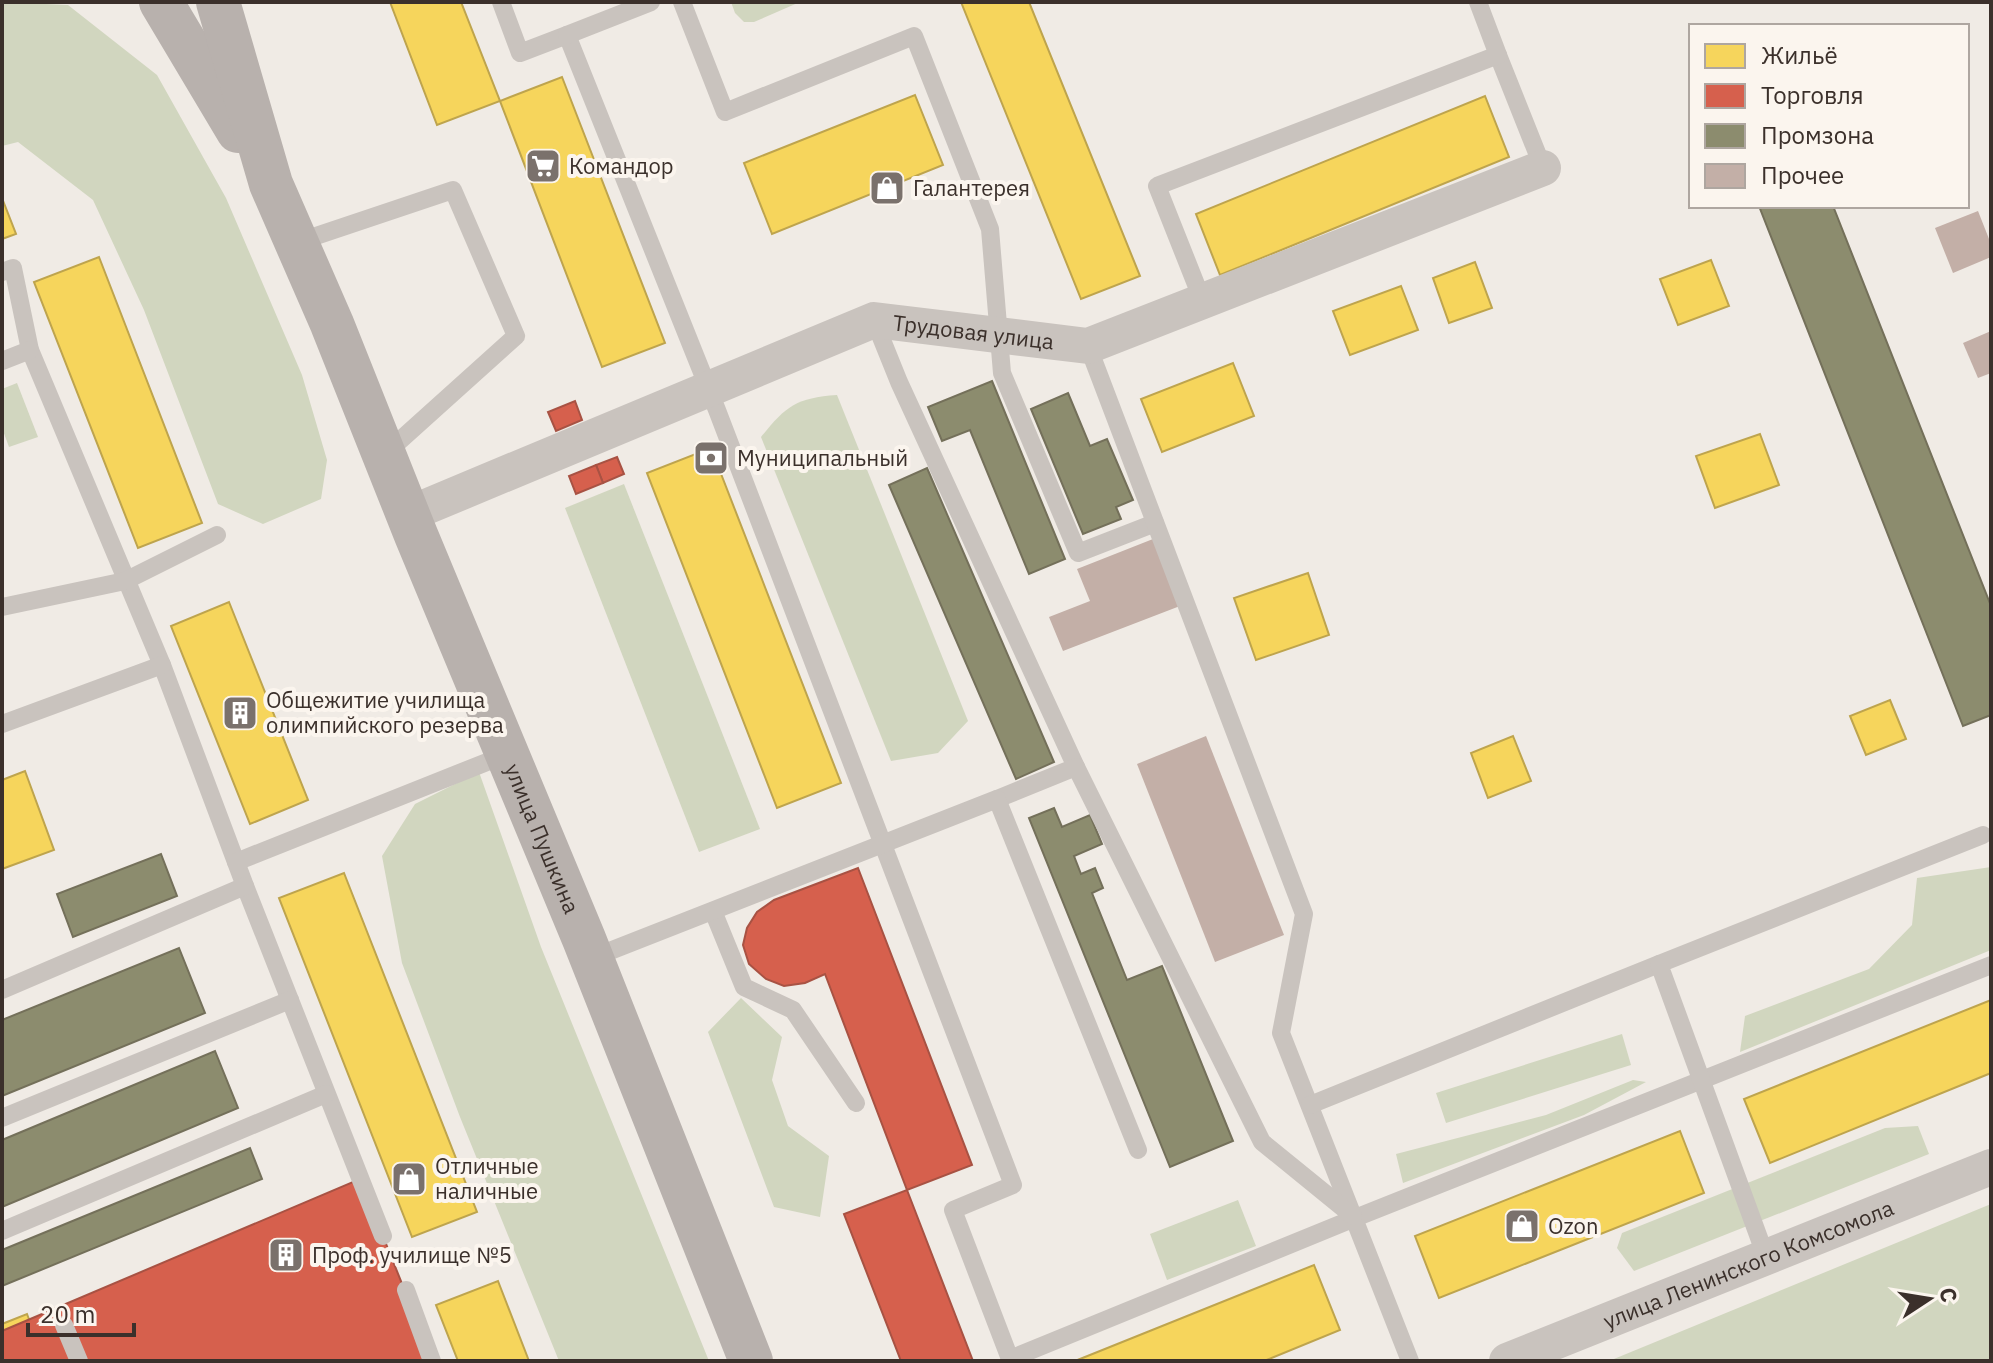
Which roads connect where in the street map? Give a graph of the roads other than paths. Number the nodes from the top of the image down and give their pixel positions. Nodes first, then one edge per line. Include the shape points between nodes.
1 (128, 2) edge
2 (161, 2) edge
3 (218, 2) edge
4 (501, 2) edge
5 (651, 2) edge
6 (682, 2) edge
7 (1478, 2) edge
8 (567, 35) junction
9 (187, 45) junction
10 (1498, 55) junction
11 (1543, 168) joint
12 (271, 184) junction
13 (295, 243) junction
14 (2, 272) edge
15 (1203, 302) junction
16 (874, 320) junction
17 (999, 335) junction
18 (1088, 346) junction
19 (30, 350) junction
20 (2, 361) edge
21 (708, 388) junction
22 (385, 454) junction
23 (409, 514) junction
24 (1155, 523) junction
25 (217, 535) dead end
26 (125, 581) junction
27 (2, 607) edge
28 (162, 665) junction
29 (2, 724) edge
30 (507, 754) junction
31 (1076, 767) junction
32 (997, 799) junction
33 (1983, 835) dead end
34 (884, 843) junction
35 (236, 862) junction
36 (245, 886) junction
37 (713, 911) junction
38 (592, 958) junction
39 (1659, 964) junction
40 (1991, 965) edge
41 (2, 990) edge
42 (290, 1000) junction
43 (1702, 1081) junction
44 (326, 1094) junction
45 (856, 1103) dead end
46 (1310, 1105) junction
47 (2, 1118) edge
48 (1138, 1150) dead end
49 (1991, 1167) edge
50 (1355, 1218) junction
51 (2, 1231) edge
52 (383, 1236) dead end
53 (1766, 1257) junction
54 (406, 1290) dead end
55 (64, 1325) dead end
56 (79, 1361) edge
57 (432, 1361) edge
58 (751, 1361) edge
59 (1410, 1361) edge
60 (1507, 1361) edge

1 - 9 main road
2 - 9 main road
3 - 12 main road
4 - 8 lane via 520,53
5 - 8 lane
6 - 17 lane via 725,112 914,36 990,229
7 - 10 lane
8 - 21 lane
9 - 12 main road
10 - 11 lane
10 - 15 lane via 1157,186
11 - 15 street, Трудовая улица
12 - 13 main road, улица Пушкина
13 - 22 main road, улица Пушкина
13 - 22 lane via 453,190 516,336
14 - 19 lane via 13,268
15 - 18 street, Трудовая улица
16 - 17 street, Трудовая улица
16 - 21 street, Трудовая улица
16 - 31 lane
17 - 18 street, Трудовая улица
17 - 24 lane via 1002,373 1078,553
18 - 24 lane
19 - 20 lane
19 - 26 lane
21 - 23 street, Трудовая улица
21 - 34 lane
22 - 23 main road, улица Пушкина
23 - 30 main road, улица Пушкина
24 - 46 lane via 1304,914 1281,1033
25 - 26 lane
26 - 27 lane
26 - 28 lane
28 - 29 lane
28 - 35 lane
30 - 35 lane
30 - 38 main road, улица Пушкина
31 - 32 lane
31 - 50 lane via 1262,1142
32 - 34 lane
32 - 48 lane
33 - 39 lane
34 - 37 lane
34 - 50 lane via 1013,1185 953,1210 1010,1359
35 - 36 lane
36 - 41 lane
36 - 42 lane
37 - 38 lane
37 - 45 lane via 744,987 793,1010
38 - 58 main road, улица Пушкина
39 - 43 lane
39 - 46 lane
40 - 43 lane
42 - 44 lane
42 - 47 lane
43 - 50 lane
43 - 53 lane
44 - 51 lane
44 - 52 lane
46 - 50 lane
49 - 53 street, улица Ленинского Комсомола
50 - 59 lane
53 - 60 street, улица Ленинского Комсомола
54 - 57 lane
55 - 56 lane

